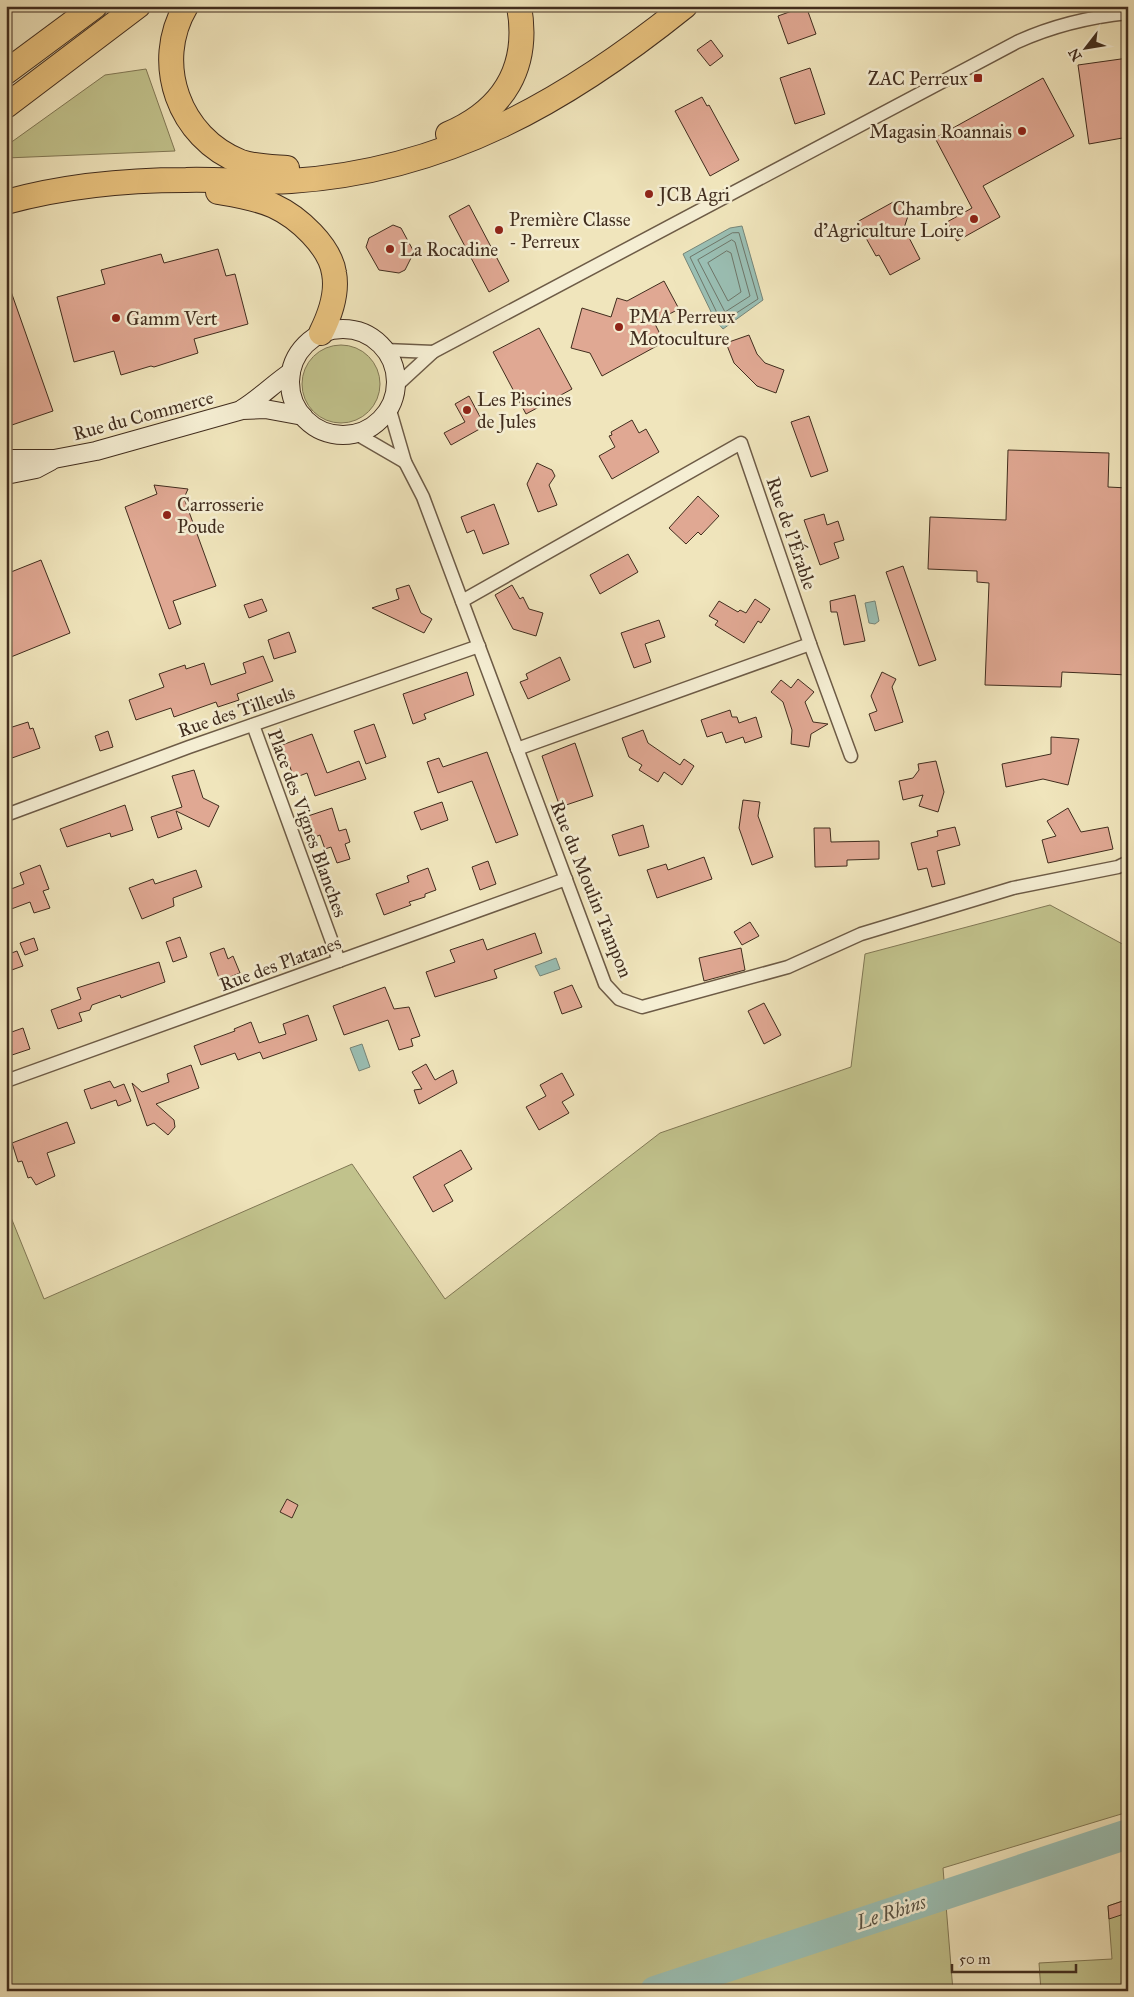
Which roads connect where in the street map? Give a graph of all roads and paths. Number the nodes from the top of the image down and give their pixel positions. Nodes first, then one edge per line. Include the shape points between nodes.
1 (95, 6) edge
2 (138, 6) edge
3 (186, 6) edge
4 (519, 6) edge
5 (684, 6) edge
6 (1128, 13) edge
7 (6, 72) edge
8 (6, 106) edge
9 (186, 180) junction
10 (6, 202) edge
11 (321, 333) junction
12 (385, 350) junction
13 (433, 352) junction
14 (291, 372) junction
15 (395, 388) junction
16 (389, 408) junction
17 (242, 410) junction
18 (303, 416) junction
19 (355, 433) junction
20 (6, 459) edge
21 (54, 459) junction
22 (405, 462) junction
23 (6, 475) edge
24 (462, 601) junction
25 (810, 644) junction
26 (478, 646) junction
27 (253, 725) junction
28 (517, 749) junction
29 (851, 756) dead end
30 (6, 815) edge
31 (1128, 862) edge
32 (566, 879) junction
33 (339, 961) junction
34 (6, 1081) edge

1 - 7 highway
2 - 8 highway
3 - 4 highway via 173,36 171,64 176,96 194,128 220,150 241,162 300,168 395,152 472,124 500,98 511,81 522,45
5 - 9 highway via 576,87 523,116 457,145 388,166 335,176 291,181
6 - 13 street via 1058,26 1016,42
9 - 10 highway via 81,187 33,194
9 - 11 highway via 208,191 237,195 274,206 292,216 312,236 334,272 334,302
11 - 12 street via 338,329 356,330 377,341
11 - 14 street via 301,349
12 - 13 street
12 - 15 street via 394,368
13 - 15 street
14 - 17 street, Rue du Commerce
14 - 18 street via 292,395
15 - 16 street
16 - 19 street via 369,428
16 - 22 street, Rue du Moulin Tampon
17 - 18 street, Rue du Commerce via 265,409
17 - 21 street, Rue du Commerce via 96,451
18 - 19 street via 327,432
19 - 22 street
20 - 21 street, Rue du Commerce
21 - 23 street, Rue du Commerce via 36,469
22 - 24 street, Rue du Moulin Tampon via 423,497
24 - 25 street, Rue de l’Érable via 741,443
24 - 26 street, Rue du Moulin Tampon
25 - 28 street
25 - 29 street
26 - 27 street, Rue des Tilleuls
26 - 28 street, Rue du Moulin Tampon
27 - 30 street, Rue des Tilleuls
27 - 33 street, Place des Vignes Blanches
28 - 32 street, Rue du Moulin Tampon
31 - 32 street, Rue du Moulin Tampon via 1118,867 1013,888 861,934 788,967 642,1007 619,999 605,984
32 - 33 street, Rue des Platanes
33 - 34 street, Rue des Platanes

